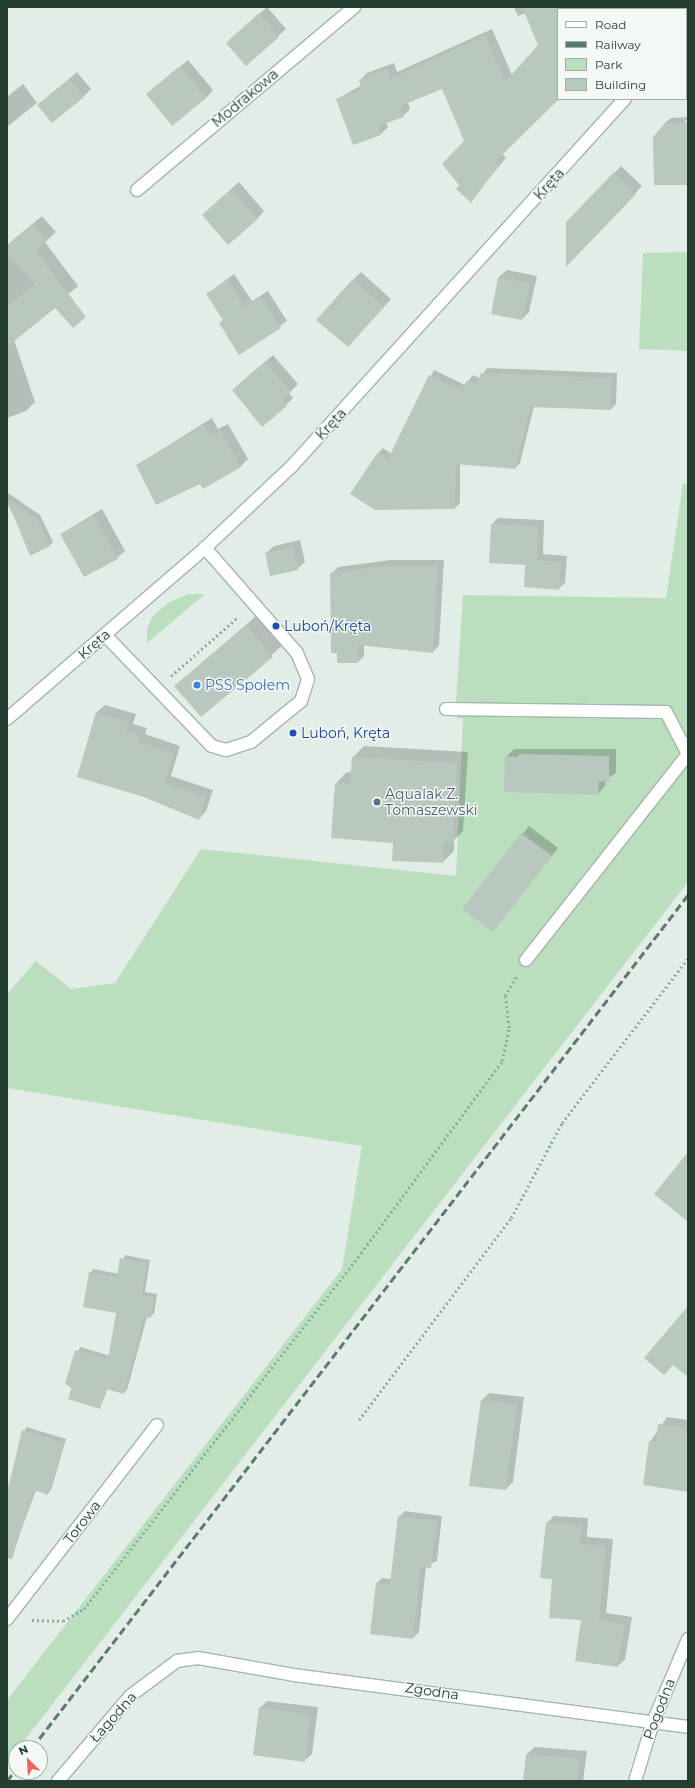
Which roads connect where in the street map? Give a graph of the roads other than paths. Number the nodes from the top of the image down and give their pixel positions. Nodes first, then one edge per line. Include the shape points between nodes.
1 (354, 7) edge
2 (624, 100) edge
3 (137, 190) dead end
4 (205, 548) junction
5 (105, 635) junction
6 (446, 709) dead end
7 (7, 719) edge
8 (526, 960) road end
9 (157, 1425) dead end
10 (8, 1615) edge
11 (688, 1639) edge
12 (177, 1661) joint
13 (653, 1722) junction
14 (688, 1727) edge
15 (58, 1781) edge
16 (635, 1781) edge

1 - 3 street, Modrakowa
2 - 4 street, Kręta via 291,468
4 - 5 street, Kręta
4 - 5 street via 304,665 308,679 301,701 251,742 226,750 200,737
5 - 7 street, Kręta
6 - 8 street via 666,712 688,754
9 - 10 street, Torowa
11 - 13 street, Pogodna
12 - 13 street, Zgodna via 216,1659 294,1675
12 - 15 street, Łagodna via 130,1696
13 - 14 street, Zgodna
13 - 16 street, Pogodna

